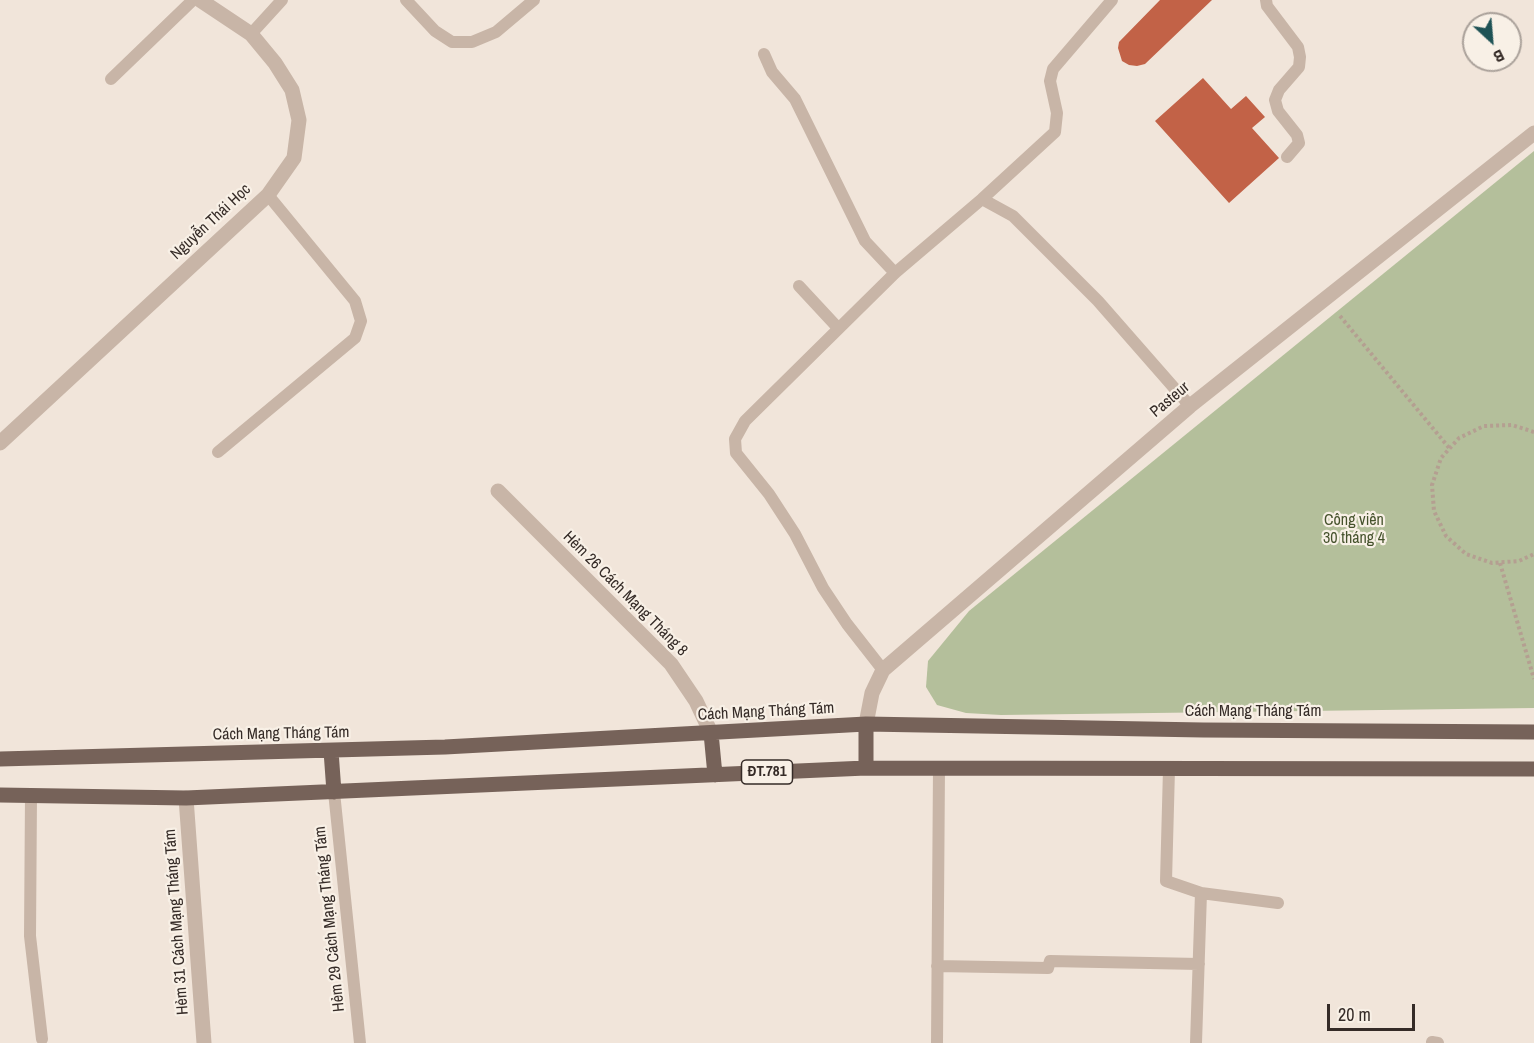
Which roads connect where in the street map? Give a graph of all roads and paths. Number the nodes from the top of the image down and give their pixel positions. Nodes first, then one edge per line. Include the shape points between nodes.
1 (193, 0) edge
2 (200, 0) edge
3 (282, 0) edge
4 (406, 0) edge
5 (534, 0) edge
6 (1112, 0) edge
7 (1266, 0) edge
8 (250, 34) junction
9 (764, 54) dead end
10 (111, 79) dead end
11 (1534, 133) edge
12 (1287, 157) dead end
13 (268, 195) junction
14 (982, 199) junction
15 (895, 273) junction
16 (800, 286) dead end
17 (1326, 299) junction
18 (838, 328) junction
19 (1190, 406) junction
20 (1534, 432) edge
21 (0, 443) edge
22 (1450, 449) junction
23 (218, 452) dead end
24 (498, 491) dead end
25 (1534, 554) edge
26 (1500, 563) junction
27 (883, 670) junction
28 (1534, 680) edge
29 (866, 724) junction
30 (1534, 732) edge
31 (711, 733) junction
32 (332, 751) junction
33 (0, 759) edge
34 (866, 768) junction
35 (939, 768) junction
36 (1169, 769) junction
37 (1534, 769) edge
38 (715, 775) junction
39 (334, 792) junction
40 (0, 795) edge
41 (32, 796) junction
42 (186, 798) junction
43 (1202, 893) junction
44 (1278, 903) dead end
45 (1199, 964) junction
46 (937, 966) junction
47 (42, 1039) dead end
48 (1432, 1042) edge
49 (204, 1043) edge
50 (360, 1043) edge
51 (936, 1043) edge
52 (1196, 1043) edge
53 (1438, 1043) edge

1 - 10 lane
2 - 8 street, Nguyễn Thái Học
3 - 8 lane
4 - 5 lane via 435,32 452,42 472,42 496,32
6 - 14 lane via 1053,69 1050,81 1057,112 1055,132
7 - 12 lane via 1298,47 1300,57 1299,67 1275,100 1299,143
8 - 13 street, Nguyễn Thái Học via 292,90 298,120 294,158
9 - 15 lane via 772,72 795,99 865,241
11 - 17 street, Pasteur
13 - 21 street, Nguyễn Thái Học
13 - 23 lane via 355,301 361,321 355,338
14 - 15 lane
14 - 19 lane via 1013,216 1098,301
15 - 18 lane
16 - 18 lane
17 - 19 street, Pasteur
17 - 22 path
18 - 27 lane via 745,421 735,439 736,453 769,494 823,588
19 - 27 street, Pasteur
20 - 22 path via 1512,425 1484,426 1460,438
22 - 26 path via 1442,458 1432,485 1434,511 1446,536 1466,554
24 - 31 street, Hẻm 26 Cách Mạng Tháng 8 via 671,664 696,701
25 - 26 path
26 - 28 path
27 - 29 street, Pasteur via 872,693
29 - 30 main road, Cách Mạng Tháng Tám
29 - 31 main road, Cách Mạng Tháng Tám
29 - 34 main road
31 - 32 main road, Cách Mạng Tháng Tám
31 - 38 main road
32 - 33 main road, Cách Mạng Tháng Tám
32 - 39 main road
34 - 35 main road, ĐT.781
34 - 38 main road, ĐT.781
35 - 36 main road, ĐT.781
35 - 46 lane
36 - 37 main road, ĐT.781
36 - 43 lane via 1166,881
38 - 39 main road, ĐT.781
39 - 42 main road, ĐT.781
39 - 50 lane, Hẻm 29 Cách Mạng Tháng Tám
40 - 41 main road, ĐT.781
41 - 42 main road, ĐT.781
41 - 47 lane via 30,936
42 - 49 street, Hẻm 31 Cách Mạng Tháng Tám
43 - 44 lane
43 - 45 lane
45 - 46 lane via 1050,961 1048,968
45 - 52 lane
46 - 51 lane
48 - 53 lane

